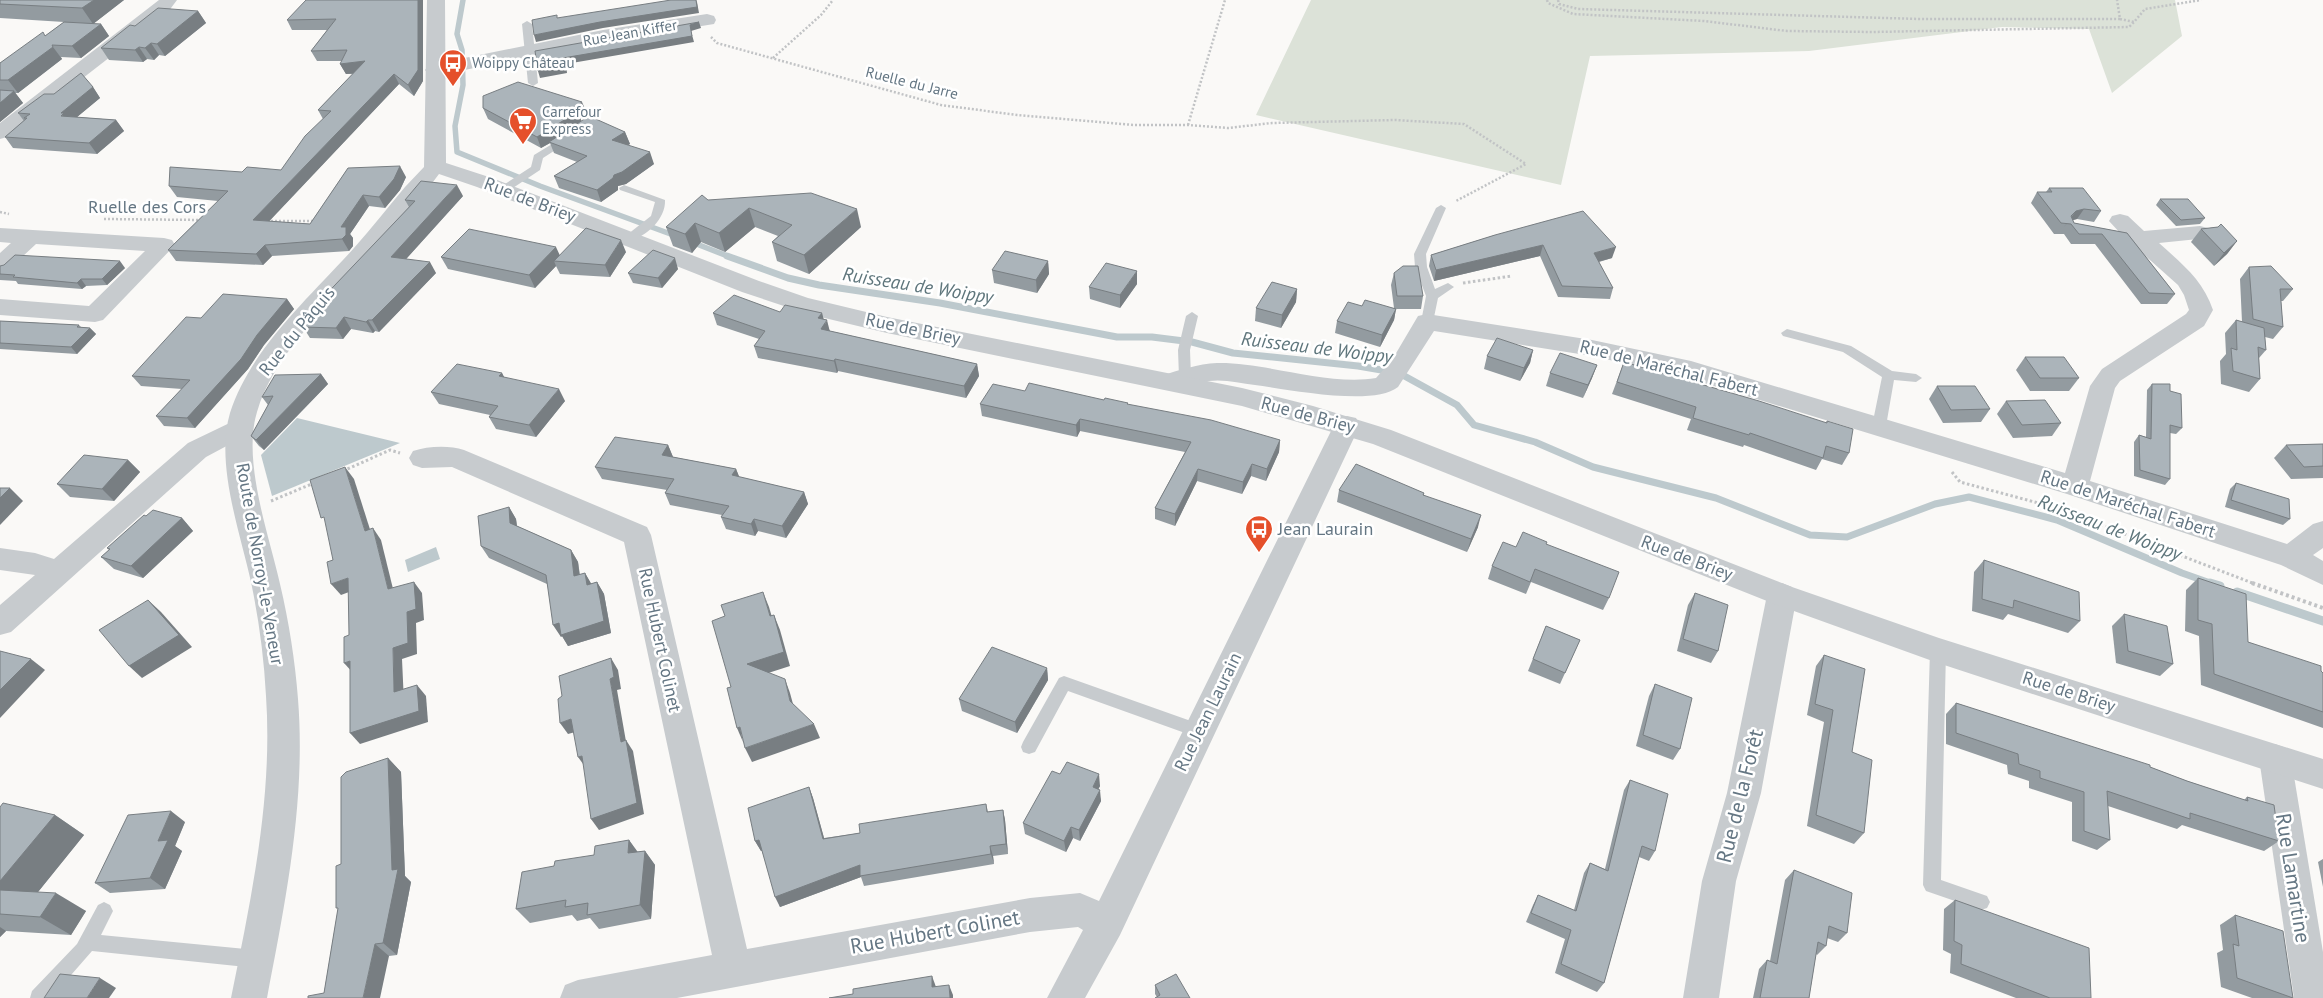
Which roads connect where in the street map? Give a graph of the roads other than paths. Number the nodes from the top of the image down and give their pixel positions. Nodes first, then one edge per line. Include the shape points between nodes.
1 (168, 0) edge
2 (436, 0) edge
3 (707, 20) dead end
4 (526, 24) dead end
5 (529, 51) junction
6 (435, 70) junction
7 (533, 83) dead end
8 (0, 133) edge
9 (574, 133) edge
10 (435, 167) junction
11 (509, 186) junction
12 (624, 188) dead end
13 (1441, 208) road end
14 (2112, 227) dead end
15 (641, 229) junction
16 (2200, 233) edge
17 (0, 235) edge
18 (31, 237) junction
19 (2139, 238) junction
20 (0, 265) edge
21 (1448, 287) road end
22 (1432, 296) junction
23 (0, 307) edge
24 (1192, 316) dead end
25 (1426, 322) junction
26 (1787, 333) dead end
27 (1889, 375) junction
28 (1916, 378) dead end
29 (1177, 379) junction
30 (1347, 425) junction
31 (1879, 426) junction
32 (240, 427) junction
33 (422, 458) road end
34 (2075, 486) junction
35 (2323, 532) edge
36 (2291, 556) junction
37 (0, 559) edge
38 (59, 572) junction
39 (2323, 574) edge
40 (1782, 595) junction
41 (0, 623) edge
42 (1938, 650) junction
43 (1199, 731) junction
44 (1029, 747) dead end
45 (2275, 758) junction
46 (2323, 774) edge
47 (1981, 902) dead end
48 (104, 911) dead end
49 (1107, 923) junction
50 (87, 942) junction
51 (256, 959) junction
52 (733, 970) junction
53 (40, 998) edge
54 (249, 998) edge
55 (578, 998) edge
56 (1065, 998) edge
57 (1701, 998) edge
58 (2312, 998) edge

1 - 8 street via 162,8
2 - 6 street
3 - 5 street, Rue Jean Kiffer
4 - 5 lane
5 - 6 street, Rue Jean Kiffer
5 - 7 lane
6 - 10 street
9 - 11 lane via 538,157 536,168
10 - 11 street, Rue de Briey
10 - 32 street, Rue du Pâquis via 275,354 250,396
11 - 15 street, Rue de Briey
12 - 15 lane via 660,200 659,212
13 - 22 lane via 1420,254 1421,267
14 - 19 street
15 - 29 street, Rue de Briey via 764,292 819,309
16 - 19 street
17 - 18 street
18 - 20 street
18 - 23 street via 164,245 95,314
19 - 34 street via 2186,280 2201,310 2195,320 2111,375 2102,386
21 - 22 lane
22 - 25 lane
24 - 29 lane
25 - 29 street via 1384,386 1370,388 1222,372
25 - 31 street, Rue de Maréchal Fabert via 1570,343 1650,359
26 - 27 lane via 1847,348
27 - 28 lane
27 - 31 lane
29 - 30 street, Rue de Briey
30 - 40 street, Rue de Briey
30 - 43 street, Rue Jean Laurain
31 - 34 street, Rue de Maréchal Fabert
32 - 38 street via 197,450
32 - 51 street, Route de Norroy-le-Veneur via 241,470 270,605 283,712 284,762 279,825 265,925
33 - 52 street, Rue Hubert Colinet via 455,457 637,535
34 - 36 street, Rue de Maréchal Fabert
35 - 36 street
36 - 39 street, Rue de Maréchal Fabert
37 - 38 street via 35,564
38 - 41 street
40 - 42 street, Rue de Briey
40 - 57 street, Rue de la Forêt via 1744,794 1719,881
42 - 45 street, Rue de Briey
42 - 47 lane via 1932,885
43 - 44 lane via 1064,683
43 - 49 street, Rue Jean Laurain
45 - 46 street, Rue de Briey
45 - 58 street, Rue Lamartine
48 - 50 lane
49 - 52 street, Rue Hubert Colinet via 1080,910 1030,915
49 - 56 street, Rue Jean Laurain
50 - 51 lane
50 - 53 lane
51 - 54 street, Route de Norroy-le-Veneur
52 - 55 street, Rue Hubert Colinet

